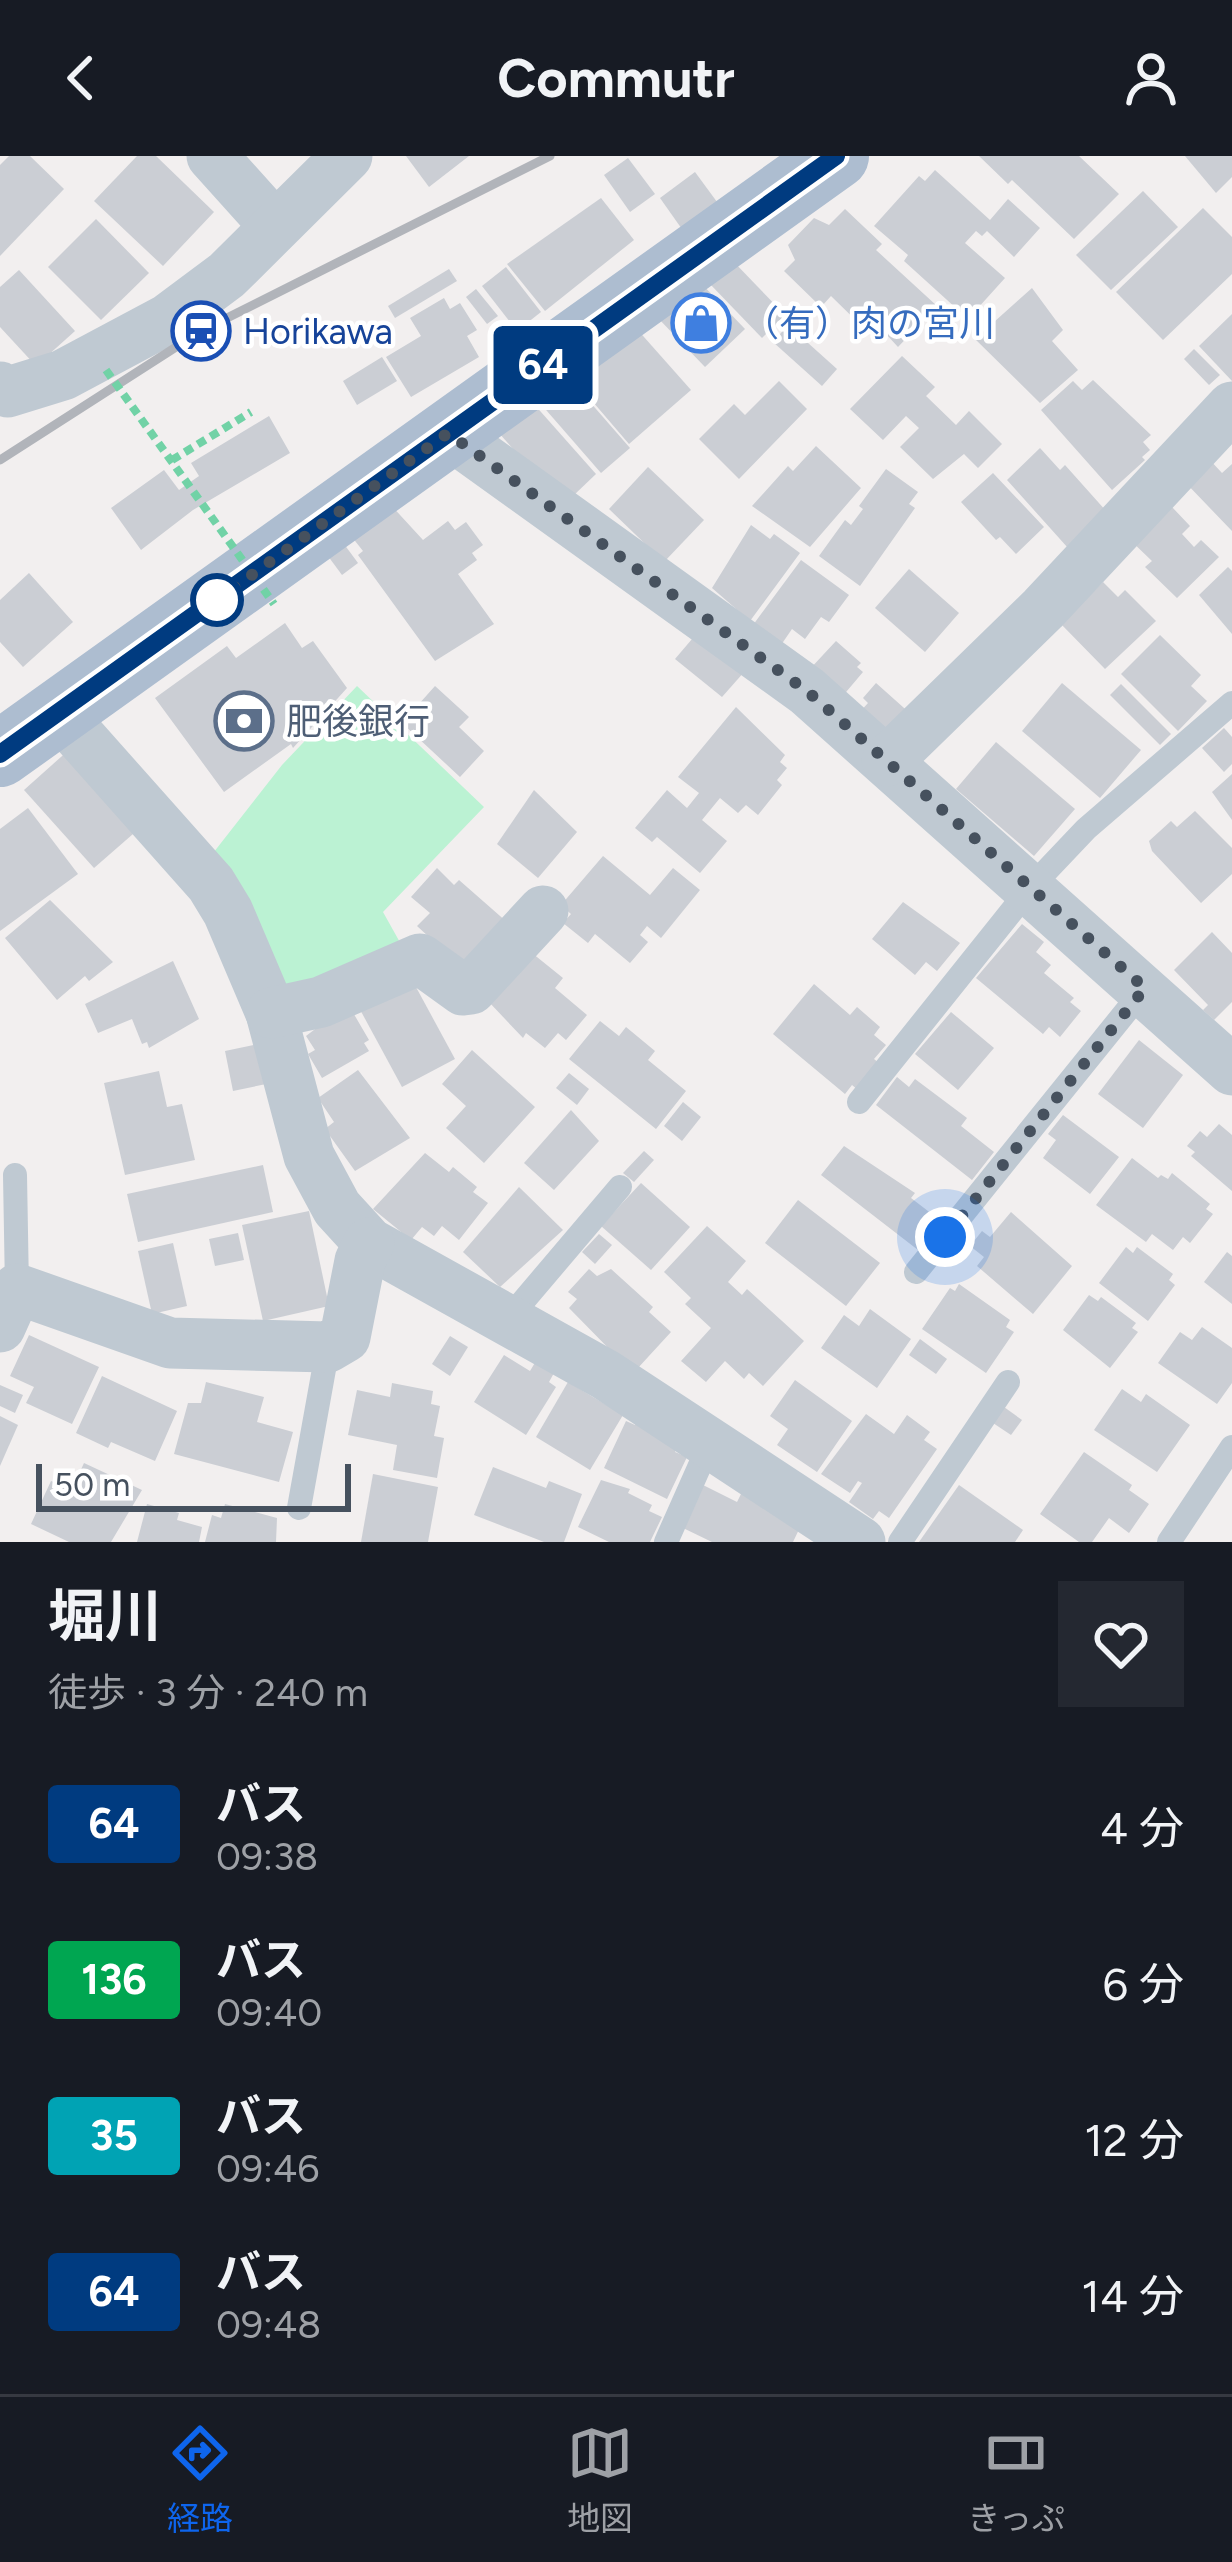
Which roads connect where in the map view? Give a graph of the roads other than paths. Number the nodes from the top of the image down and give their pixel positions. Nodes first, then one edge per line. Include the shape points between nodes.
1 (212, 156) edge
2 (347, 156) edge
3 (836, 156) edge
4 (275, 226) junction
5 (0, 387) edge
6 (1229, 416) edge
7 (448, 433) junction
8 (1232, 703) edge
9 (58, 713) junction
10 (0, 754) edge
11 (887, 761) junction
12 (1031, 887) junction
13 (543, 911) dead end
14 (1145, 988) junction
15 (271, 1013) junction
16 (1232, 1070) edge
17 (860, 1102) dead end
18 (16, 1175) dead end
19 (620, 1187) dead end
20 (369, 1243) junction
21 (916, 1272) dead end
22 (8, 1308) edge
23 (508, 1319) junction
24 (328, 1347) junction
25 (1008, 1382) dead end
26 (709, 1444) junction
27 (1232, 1447) edge
28 (299, 1508) dead end
29 (666, 1542) edge
30 (860, 1542) edge
31 (900, 1542) edge
32 (1168, 1542) edge

1 - 4 street
2 - 4 street
3 - 7 main road
4 - 5 street via 168,319 63,376 8,392
6 - 11 street
7 - 9 main road
7 - 11 street via 707,616
8 - 12 lane
9 - 10 main road
9 - 15 street via 211,884
11 - 12 street
12 - 14 street
12 - 17 lane
13 - 15 street via 471,989 420,958 321,1002
14 - 16 street
14 - 21 lane
15 - 20 street via 309,1156 337,1208
18 - 22 lane
19 - 23 lane
20 - 23 street
20 - 24 street via 345,1336
22 - 24 street via 170,1342
23 - 26 street
24 - 28 lane
25 - 31 lane
26 - 29 lane
26 - 30 street
27 - 32 lane

